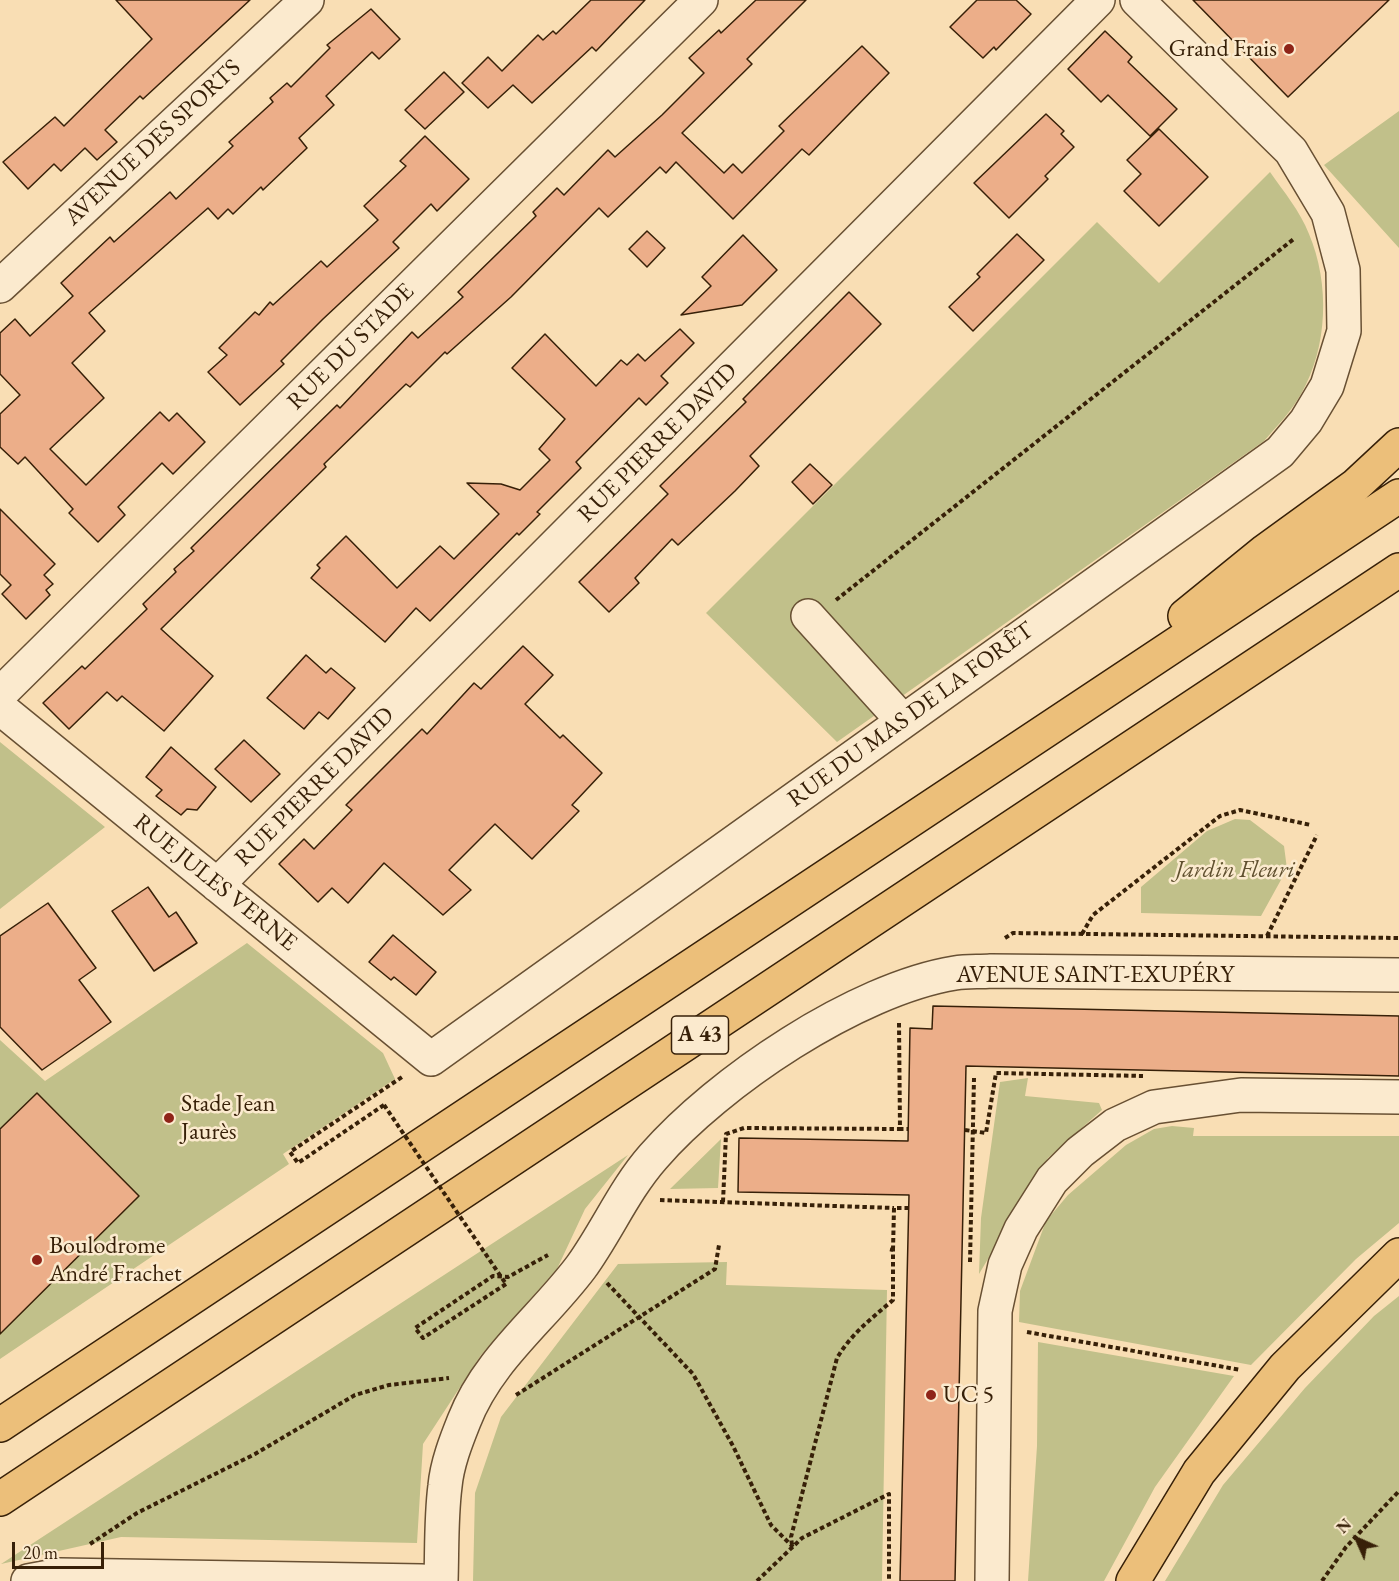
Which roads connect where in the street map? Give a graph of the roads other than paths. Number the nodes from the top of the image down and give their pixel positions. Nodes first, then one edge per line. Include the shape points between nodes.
1 (307, 0) edge
2 (701, 0) edge
3 (1098, 0) edge
4 (1137, 0) edge
5 (0, 286) edge
6 (1399, 445) edge
7 (1399, 496) edge
8 (1399, 570) edge
9 (810, 618) road end
10 (0, 694) edge
11 (0, 708) edge
12 (903, 721) junction
13 (1024, 746) junction
14 (218, 885) junction
15 (1399, 975) edge
16 (430, 1059) joint
17 (1399, 1097) edge
18 (1399, 1255) edge
19 (0, 1425) edge
20 (0, 1499) edge
21 (28, 1581) edge
22 (388, 1581) edge
23 (422, 1581) edge
24 (441, 1581) edge
25 (992, 1581) edge
26 (1133, 1581) edge

1 - 5 street, AVENUE DES SPORTS
2 - 10 street, RUE DU STADE
3 - 14 street, RUE PIERRE DAVID
4 - 12 street, RUE DU MAS DE LA FORÊT via 1291,151 1328,213 1343,270 1344,331 1327,386 1306,421 1280,452
6 - 13 main road via 1356,485 1265,551
7 - 13 main road, A 43
8 - 20 main road, A 43
9 - 12 street
11 - 14 street, RUE JULES VERNE
12 - 16 street, RUE DU MAS DE LA FORÊT
13 - 19 main road, A 43
14 - 16 street, RUE JULES VERNE
15 - 24 street, AVENUE SAINT-EXUPÉRY via 955,973 894,990 847,1012 772,1056 723,1092 653,1157 581,1267 488,1373 465,1418 445,1484
17 - 25 street via 1241,1095 1154,1107 1115,1125 1052,1180 1021,1229 1005,1266 995,1311
18 - 26 main road via 1285,1367 1198,1472
21 - 22 street via 60,1575
22 - 23 street

